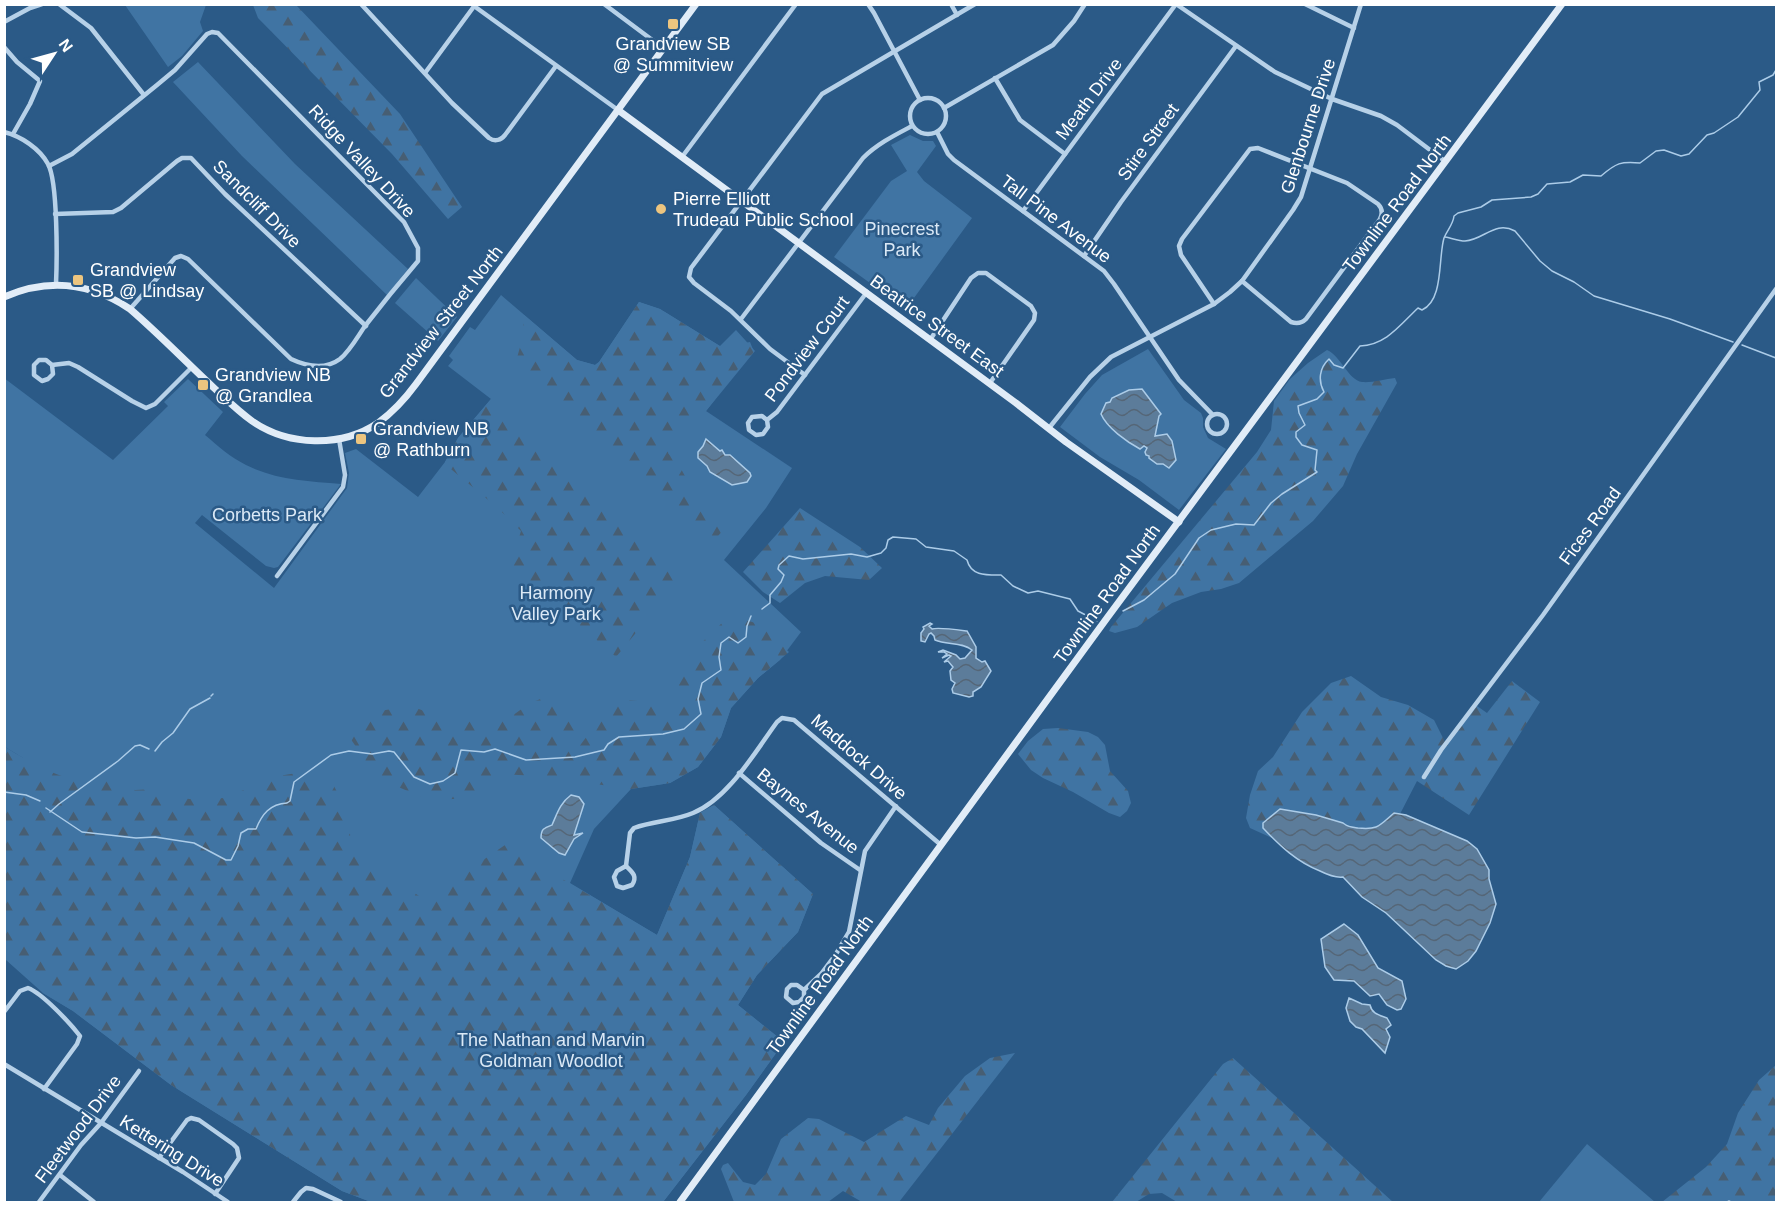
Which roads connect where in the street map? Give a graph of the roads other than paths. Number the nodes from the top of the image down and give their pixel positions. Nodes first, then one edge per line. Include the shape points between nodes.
1 (42, 4) edge
2 (59, 4) edge
3 (361, 4) edge
4 (604, 4) edge
5 (696, 4) edge
6 (796, 4) edge
7 (868, 4) edge
8 (951, 4) edge
9 (975, 4) edge
10 (1085, 4) edge
11 (1176, 4) edge
12 (1305, 4) edge
13 (1362, 4) edge
14 (1562, 4) edge
15 (475, 5) edge
16 (957, 15) junction
17 (4, 22) edge
18 (1354, 28) junction
19 (1236, 46) junction
20 (4, 47) edge
21 (663, 48) junction
22 (894, 51) junction
23 (556, 66) junction
24 (425, 73) junction
25 (995, 78) junction
26 (144, 95) junction
27 (1332, 99) junction
28 (920, 100) junction
29 (944, 108) junction
30 (618, 110) junction
31 (912, 126) junction
32 (4, 132) edge
33 (937, 132) junction
34 (13, 134) junction
35 (1065, 154) junction
36 (682, 157) junction
37 (1446, 162) junction
38 (49, 166) junction
39 (1310, 168) junction
40 (742, 201) junction
41 (1023, 211) junction
42 (55, 214) junction
43 (799, 243) junction
44 (1084, 256) junction
45 (1242, 281) junction
46 (56, 284) junction
47 (1776, 289) edge
48 (867, 292) junction
49 (4, 297) edge
50 (1214, 304) junction
51 (130, 309) junction
52 (741, 319) junction
53 (366, 326) junction
54 (1150, 337) junction
55 (930, 340) junction
56 (52, 365) junction
57 (192, 367) junction
58 (805, 375) junction
59 (990, 383) junction
60 (1213, 415) junction
61 (767, 420) junction
62 (1048, 428) junction
63 (339, 439) junction
64 (1179, 522) junction
65 (277, 576) dead end
66 (739, 773) junction
67 (1424, 777) dead end
68 (896, 806) junction
69 (941, 845) junction
70 (626, 866) junction
71 (860, 870) junction
72 (804, 990) junction
73 (4, 1012) edge
74 (4, 1064) edge
75 (139, 1071) dead end
76 (44, 1089) junction
77 (101, 1123) junction
78 (159, 1158) junction
79 (60, 1175) junction
80 (215, 1194) junction
81 (39, 1203) edge
82 (94, 1203) edge
83 (228, 1203) edge
84 (293, 1203) edge
85 (340, 1203) edge
86 (680, 1203) edge

1 - 17 street
2 - 26 street via 91,28
3 - 24 street
4 - 21 street
5 - 21 street, Grandview Street North
6 - 36 street
7 - 22 street
8 - 16 street
9 - 16 street
10 - 25 street via 1053,45
11 - 19 street
11 - 35 street, Meath Drive
12 - 18 street
13 - 18 street, Glenbourne Drive
14 - 37 street, Townline Road North
15 - 23 street, Beatrice Street East
15 - 24 street
16 - 22 street
18 - 27 street, Glenbourne Drive
19 - 27 street via 1281,75
19 - 44 street, Stire Street
20 - 34 street via 40,81
21 - 30 street, Grandview Street North
22 - 28 street
22 - 40 street via 822,94
23 - 24 street via 505,135 497,140 474,125
23 - 30 street, Beatrice Street East
25 - 29 street
25 - 35 street via 1020,120
26 - 38 street, Ridge Valley Drive via 72,154
26 - 53 street, Ridge Valley Drive via 175,70 207,34 218,33 404,222 418,248 418,261
27 - 37 street via 1389,120
27 - 39 street, Glenbourne Drive
28 - 29 street via 931,98
28 - 31 street via 910,111
29 - 33 street via 946,119
30 - 36 street, Beatrice Street East
30 - 63 street, Grandview Street North via 401,403 376,424
31 - 33 street via 926,135
31 - 43 street via 871,150
32 - 34 street
33 - 41 street, Tall Pine Avenue via 954,160
34 - 38 street via 35,148
35 - 41 street, Meath Drive
36 - 40 street, Beatrice Street East
37 - 64 street, Townline Road North
38 - 42 street
39 - 45 street, Glenbourne Drive via 1296,206
39 - 45 street via 1347,183 1371,199 1381,208 1380,219 1302,322 1291,322
39 - 50 street via 1258,148 1250,149 1182,239 1180,253
40 - 43 street, Beatrice Street East
40 - 52 street via 691,268 689,277
41 - 44 street, Tall Pine Avenue
42 - 46 street
42 - 53 street, Sandcliff Drive via 113,212 177,161 191,158 225,195
43 - 48 street, Beatrice Street East
43 - 52 street
44 - 54 street, Tall Pine Avenue via 1111,279
45 - 50 street, Glenbourne Drive
46 - 49 street, Grandview Street North
46 - 51 street, Grandview Street North via 97,292
47 - 67 street, Fices Road
48 - 55 street, Beatrice Street East
48 - 58 street, Pondview Court
50 - 54 street, Glenbourne Drive
51 - 53 street, Ridge Valley Drive via 181,256 291,359 303,364 316,366 339,359
51 - 57 street, Grandview Street North
52 - 58 street via 762,343
54 - 60 street, Tall Pine Avenue via 1184,386
54 - 62 street, Glenbourne Drive via 1111,357
55 - 59 street, Beatrice Street East
55 - 59 street via 971,278 986,273 1035,313
56 - 56 street via 39,360 33,368 34,375 42,381 48,379 53,374
56 - 57 street via 74,364 146,408 155,404
57 - 63 street, Grandview Street North via 243,414 266,429 302,440
58 - 61 street, Pondview Court
59 - 62 street, Beatrice Street East
60 - 60 street via 1208,428 1222,432 1226,420 1222,415
61 - 61 street, Pondview Court via 752,417 749,430 763,434
62 - 64 street, Beatrice Street East
63 - 65 street via 343,487
64 - 69 street, Townline Road North
66 - 68 street, Maddock Drive via 777,722 789,718
66 - 70 street via 702,809 634,828
66 - 71 street, Baynes Avenue via 821,843
68 - 69 street, Maddock Drive
68 - 71 street via 865,852
69 - 86 street, Townline Road North
70 - 70 street via 614,877 617,886 623,888 632,885 635,878
71 - 72 street via 849,932 821,974
72 - 72 street via 791,985 786,997 790,1002 799,1002
73 - 76 street via 20,991 28,988 80,1036
74 - 76 street, Kettering Drive
75 - 77 street, Fleetwood Drive
76 - 77 street, Kettering Drive
77 - 78 street, Kettering Drive
77 - 79 street, Fleetwood Drive
78 - 80 street, Kettering Drive
78 - 80 street via 187,1120 199,1120 233,1144 239,1153
79 - 81 street, Fleetwood Drive
79 - 82 street
80 - 83 street, Kettering Drive
84 - 85 street via 306,1188

